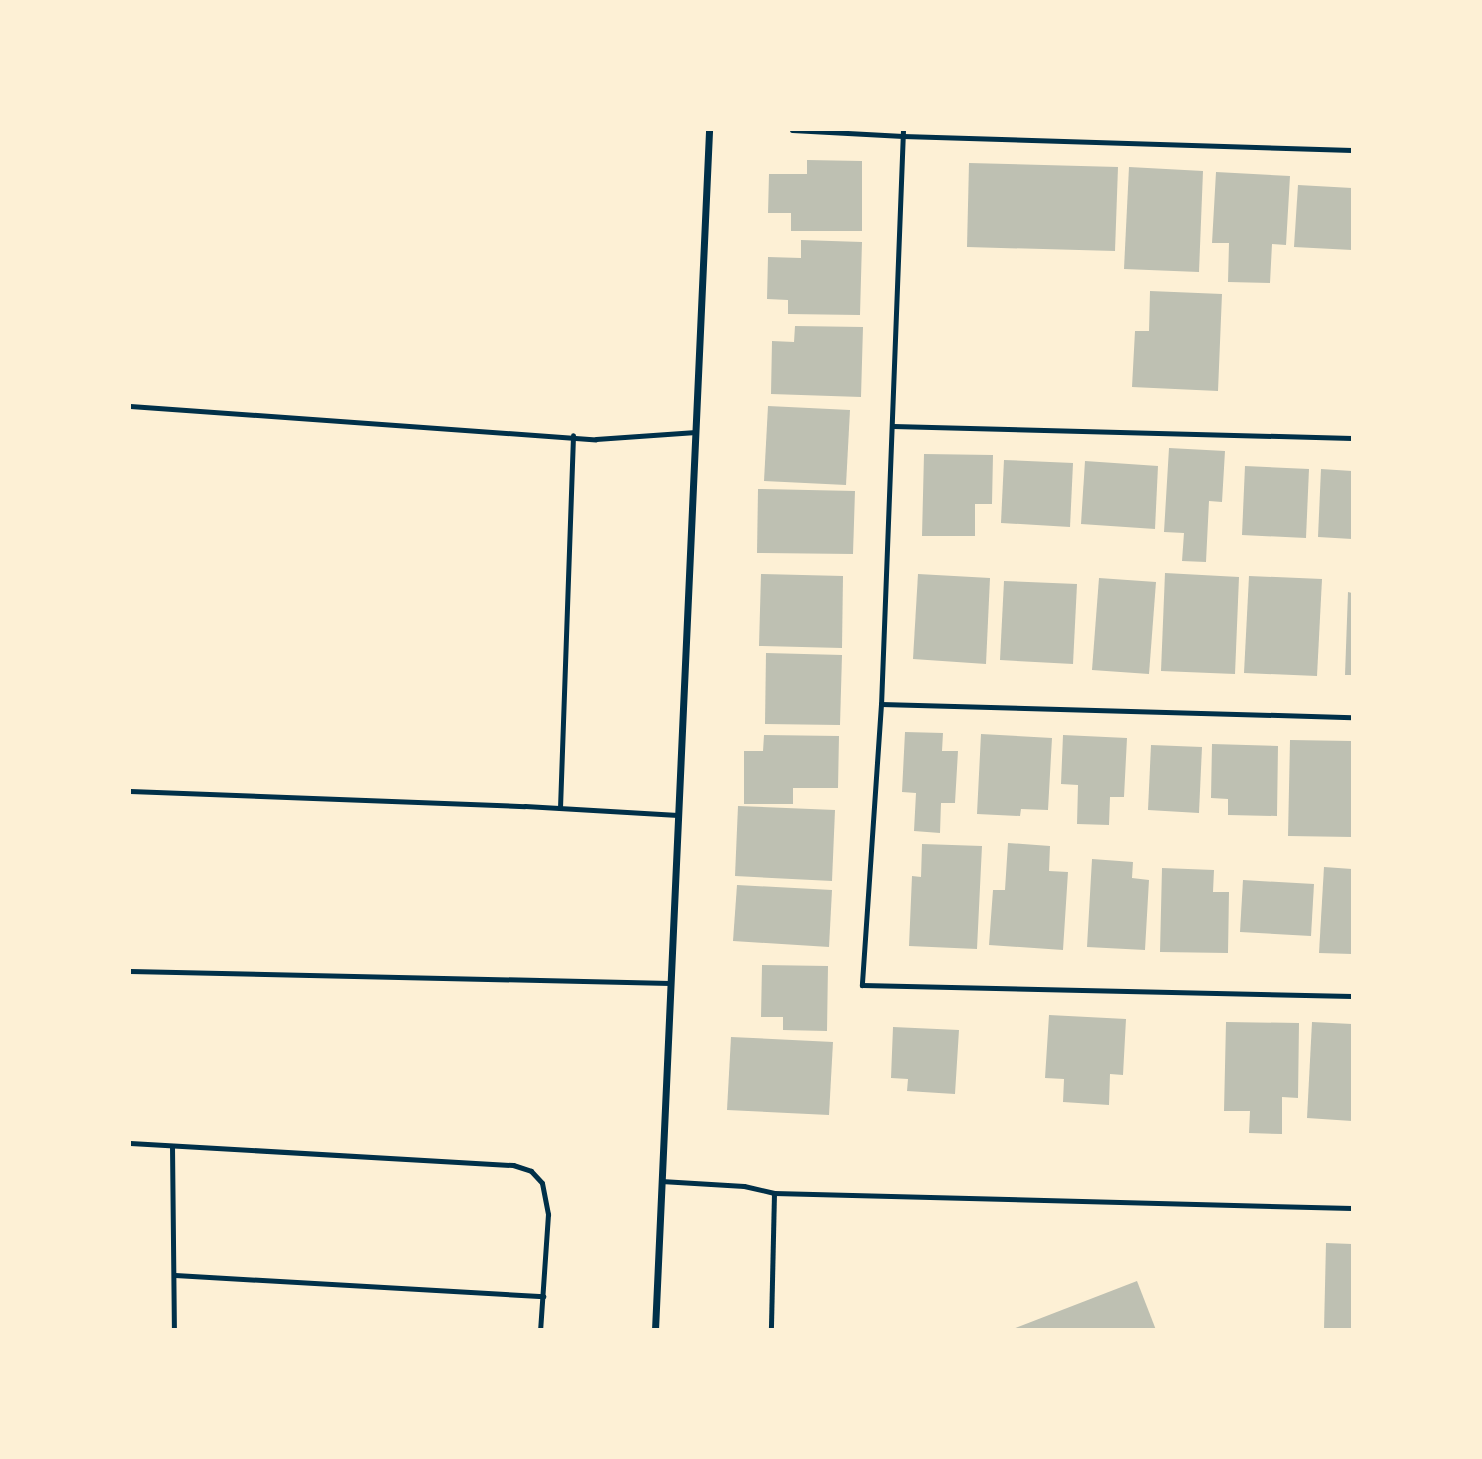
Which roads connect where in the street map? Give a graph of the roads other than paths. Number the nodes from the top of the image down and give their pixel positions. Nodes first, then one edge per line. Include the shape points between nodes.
1 (709, 130) edge
2 (792, 130) edge
3 (903, 133) edge
4 (1353, 150) edge
5 (130, 406) edge
6 (893, 426) junction
7 (695, 432) junction
8 (573, 435) junction
9 (1353, 438) edge
10 (881, 704) junction
11 (1353, 718) edge
12 (130, 791) edge
13 (560, 808) junction
14 (678, 815) junction
15 (130, 971) edge
16 (670, 983) junction
17 (1353, 996) edge
18 (130, 1143) edge
19 (172, 1146) junction
20 (662, 1181) junction
21 (774, 1193) junction
22 (1353, 1208) edge
23 (175, 1275) junction
24 (543, 1296) junction
25 (771, 1320) junction
26 (174, 1329) edge
27 (540, 1329) edge
28 (655, 1329) edge
29 (771, 1329) edge
30 (777, 1329) edge

1 - 7 street
2 - 3 lane
3 - 4 lane
3 - 6 lane
5 - 8 lane
6 - 9 lane
6 - 10 lane
7 - 8 lane via 596,439
7 - 14 street
8 - 13 lane
10 - 11 lane
10 - 17 lane via 862,985
12 - 13 lane
13 - 14 lane
14 - 16 street
15 - 16 lane
16 - 20 street
18 - 19 lane
19 - 23 lane
19 - 24 lane via 513,1165 531,1171 542,1183 548,1214
20 - 21 lane via 744,1186
20 - 28 street
21 - 22 lane
21 - 25 lane
23 - 24 lane
23 - 26 lane
24 - 27 lane
25 - 29 lane
25 - 30 lane

